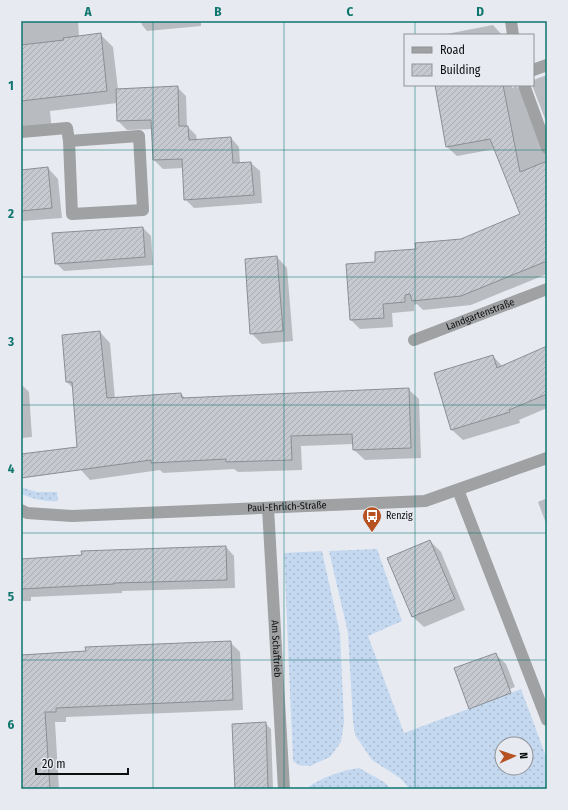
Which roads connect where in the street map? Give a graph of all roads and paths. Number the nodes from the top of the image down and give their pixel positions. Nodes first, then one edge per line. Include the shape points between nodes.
1 (511, 21) edge
2 (513, 34) edge
3 (547, 65) edge
4 (534, 70) edge
5 (524, 86) edge
6 (21, 132) edge
7 (69, 141) junction
8 (547, 148) edge
9 (547, 289) edge
10 (414, 340) dead end
11 (547, 458) edge
12 (458, 490) junction
13 (268, 508) junction
14 (21, 510) edge
15 (547, 720) edge
16 (284, 789) edge

1 - 2 street
3 - 4 street
5 - 8 street
6 - 7 street via 67,128
7 - 7 street via 139,136 143,210 72,214
9 - 10 street, Landgartenstraße
11 - 12 street, Paul-Ehrlich-Straße
12 - 13 street, Paul-Ehrlich-Straße via 425,501
12 - 15 street
13 - 14 street, Paul-Ehrlich-Straße via 72,516 27,513
13 - 16 street, Am Schaftrieb

